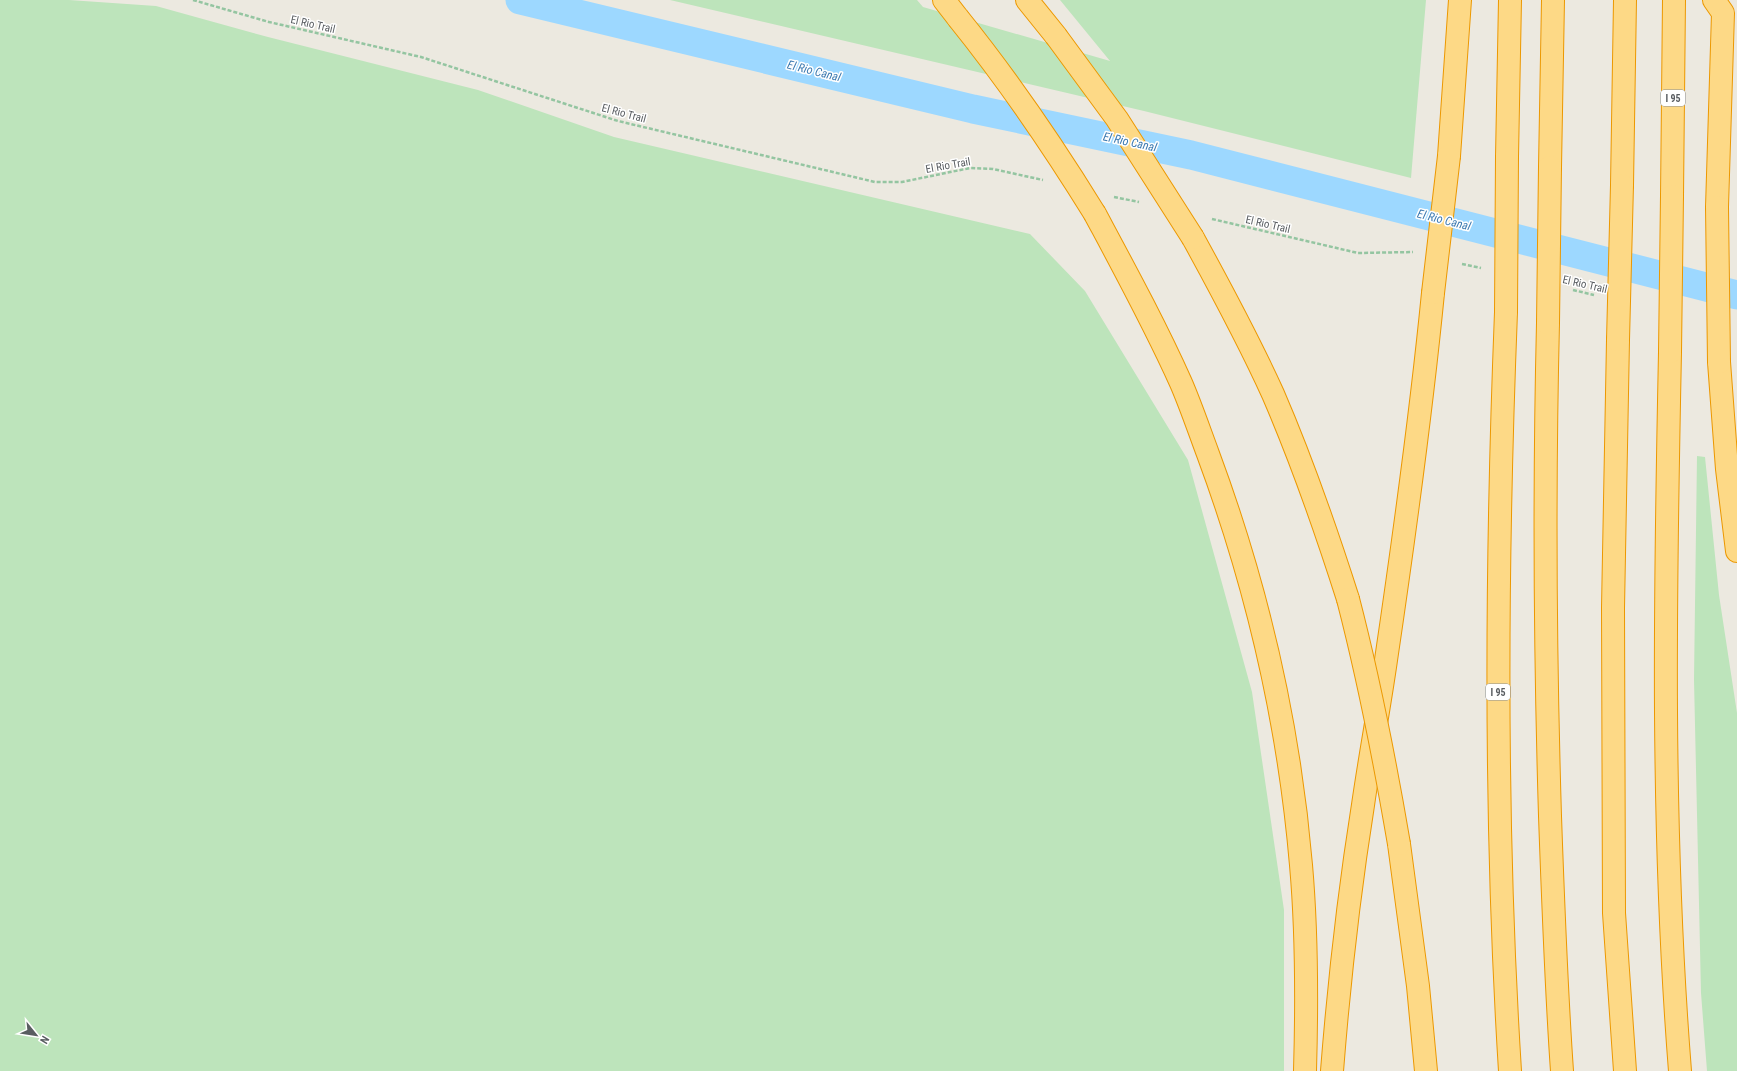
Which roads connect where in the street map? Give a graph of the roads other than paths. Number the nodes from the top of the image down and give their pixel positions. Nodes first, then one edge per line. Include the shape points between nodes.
1 (944, 0) edge
2 (1027, 0) edge
3 (1460, 0) edge
4 (1510, 0) edge
5 (1553, 0) edge
6 (1625, 0) edge
7 (1674, 0) edge
8 (1714, 0) edge
9 (1737, 551) edge
10 (1305, 1071) edge
11 (1332, 1071) edge
12 (1426, 1071) edge
13 (1510, 1071) edge
14 (1562, 1071) edge
15 (1625, 1071) edge
16 (1680, 1071) edge

1 - 10 highway, bridge via 994,62 1095,214 1159,335 1182,385 1224,497 1259,618 1286,747 1301,865 1306,975
2 - 12 highway, bridge via 1117,119 1193,238 1273,394 1310,487 1348,599 1384,756 1417,978
3 - 11 highway, bridge via 1448,156 1427,357 1396,593 1348,907
4 - 13 highway, I 95, bridge via 1498,703 1502,901
5 - 14 highway, bridge via 1545,443 1546,643 1552,871
6 - 15 highway, bridge via 1613,608 1614,913
7 - 16 highway, I 95, bridge via 1665,706 1671,901
8 - 9 highway, bridge via 1723,13 1717,207 1719,362 1727,469

